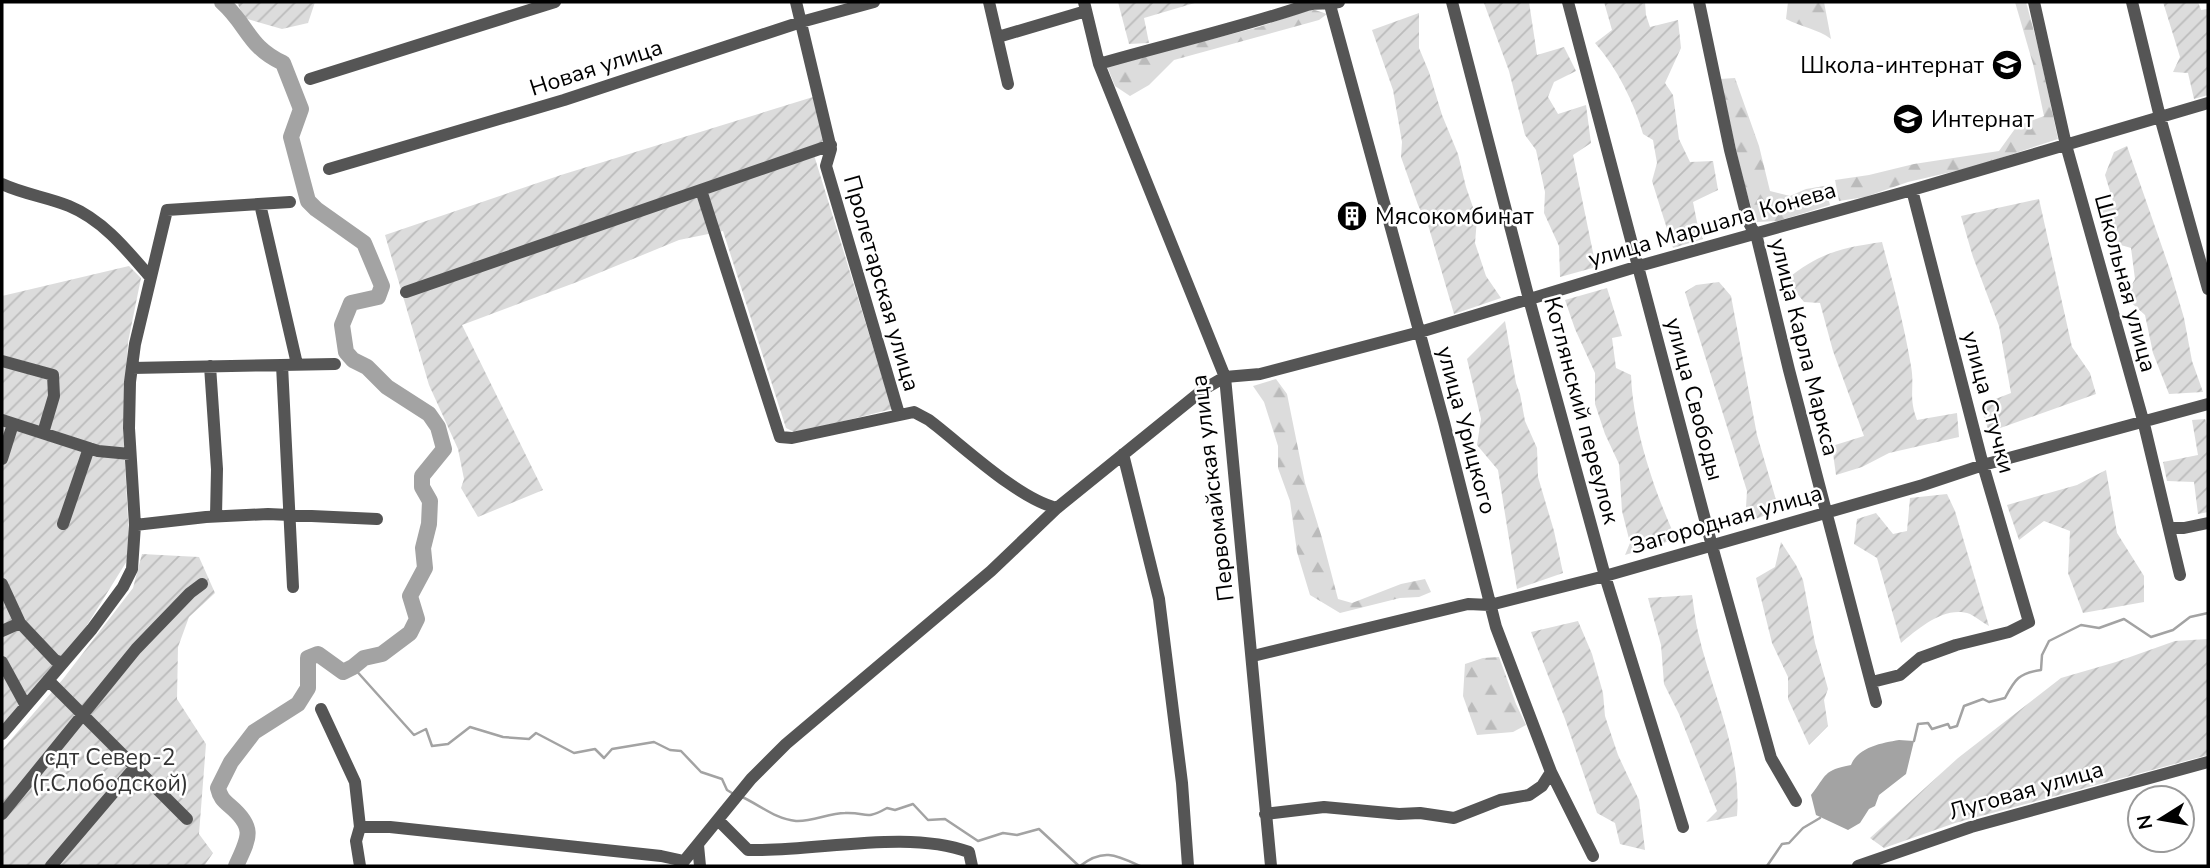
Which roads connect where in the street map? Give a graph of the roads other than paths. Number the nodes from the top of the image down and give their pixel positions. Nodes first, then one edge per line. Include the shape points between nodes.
1 (555, 2) edge
2 (796, 2) edge
3 (874, 2) edge
4 (989, 2) edge
5 (1452, 2) edge
6 (1568, 2) edge
7 (1699, 2) edge
8 (2034, 2) edge
9 (2132, 2) edge
10 (1311, 3) edge
11 (1334, 3) edge
12 (1085, 6) edge
13 (801, 22) junction
14 (998, 37) junction
15 (1099, 64) junction
16 (310, 79) dead end
17 (1009, 84) dead end
18 (2208, 103) edge
19 (2160, 117) junction
20 (831, 145) junction
21 (2066, 145) junction
22 (329, 169) dead end
23 (2, 184) edge
24 (701, 190) junction
25 (1912, 190) junction
26 (290, 202) dead end
27 (260, 204) junction
28 (1755, 233) junction
29 (1639, 265) junction
30 (150, 277) junction
31 (2208, 289) edge
32 (407, 292) dead end
33 (1529, 299) junction
34 (1420, 332) junction
35 (2, 360) edge
36 (297, 364) junction
37 (335, 364) dead end
38 (282, 365) junction
39 (210, 366) junction
40 (132, 368) junction
41 (1225, 377) junction
42 (2208, 404) edge
43 (899, 414) junction
44 (2143, 420) junction
45 (7, 422) edge
46 (43, 433) junction
47 (89, 448) junction
48 (130, 454) junction
49 (1123, 454) junction
50 (2, 459) edge
51 (1983, 465) junction
52 (1056, 508) junction
53 (1826, 511) junction
54 (288, 515) junction
55 (216, 516) junction
56 (377, 519) dead end
57 (2208, 523) edge
58 (63, 524) dead end
59 (135, 525) junction
60 (2169, 528) junction
61 (1712, 546) junction
62 (2180, 575) dead end
63 (1605, 576) junction
64 (2, 584) edge
65 (202, 584) dead end
66 (293, 587) dead end
67 (1490, 605) junction
68 (20, 623) junction
69 (2, 631) edge
70 (1253, 656) junction
71 (2, 662) edge
72 (63, 663) junction
73 (48, 680) junction
74 (1872, 682) junction
75 (1876, 702) dead end
76 (26, 706) junction
77 (321, 709) dead end
78 (82, 715) junction
79 (2, 734) edge
80 (2208, 762) edge
81 (136, 766) junction
82 (1551, 772) junction
83 (1796, 801) dead end
84 (2, 814) edge
85 (1265, 814) junction
86 (187, 819) dead end
87 (719, 821) junction
88 (360, 827) junction
89 (1683, 827) dead end
90 (698, 845) junction
91 (1592, 856) dead end
92 (682, 863) edge
93 (51, 866) edge
94 (360, 866) edge
95 (700, 866) edge
96 (972, 866) edge
97 (1188, 866) edge
98 (1271, 866) edge
99 (1858, 866) edge

1 - 16 street
2 - 13 street, Пролетарская улица
3 - 13 street, Новая улица
4 - 14 street
5 - 33 street, Котлянский переулок
6 - 29 street, улица Свободы
7 - 28 street, улица Карла Маркса via 1730,150
8 - 21 street, Школьная улица
9 - 19 street
10 - 11 street
10 - 15 street
11 - 34 street, улица Урицкого
12 - 14 street
12 - 15 street, Первомайская улица
13 - 20 street, Пролетарская улица
13 - 22 street, Новая улица via 564,100
14 - 17 street
15 - 41 street, Первомайская улица
18 - 19 street, улица Маршала Конева
19 - 21 street, улица Маршала Конева
19 - 31 street
20 - 24 street
20 - 43 street, Пролетарская улица via 826,166
21 - 25 street, улица Маршала Конева
21 - 44 street, Школьная улица
23 - 30 street via 71,206 94,220
24 - 32 street
24 - 43 street via 779,437
25 - 28 street, улица Маршала Конева
25 - 51 street, улица Стучки
26 - 27 street
27 - 30 street via 167,210
27 - 36 street
28 - 29 street, улица Маршала Конева
28 - 53 street, улица Карла Маркса
29 - 33 street, улица Маршала Конева
29 - 61 street, улица Свободы
30 - 40 street
33 - 34 street, улица Маршала Конева
33 - 63 street, Котлянский переулок
34 - 41 street, улица Маршала Конева via 1260,374
34 - 67 street, улица Урицкого
35 - 46 street via 53,374 54,396
36 - 37 street
36 - 38 street
38 - 39 street
38 - 54 street
39 - 40 street
39 - 55 street
40 - 48 street
41 - 49 street
41 - 70 street, Первомайская улица
42 - 44 street, Загородная улица
43 - 52 street via 914,412 929,419 1024,495
44 - 51 street, Загородная улица
44 - 60 street, Школьная улица
45 - 46 street
45 - 50 street
46 - 47 street
47 - 48 street
47 - 58 street
48 - 59 street
49 - 52 street
49 - 97 street via 1158,600
51 - 53 street, Загородная улица
51 - 74 street, улица Стучки via 2029,622 1920,658 1900,675
52 - 87 street via 992,571 786,744
53 - 61 street, Загородная улица
53 - 74 street, улица Карла Маркса
54 - 55 street
54 - 56 street
54 - 66 street
55 - 59 street
57 - 60 street
59 - 72 street via 132,569 124,587
60 - 62 street, Школьная улица
61 - 63 street, Загородная улица
61 - 83 street, улица Свободы via 1771,758
63 - 67 street, Загородная улица
63 - 89 street, Котлянский переулок
64 - 68 street
65 - 78 street via 136,649
67 - 70 street, Загородная улица via 1468,604
67 - 82 street, улица Урицкого
68 - 69 street
68 - 72 street
70 - 85 street, Первомайская улица
71 - 76 street
72 - 73 street
73 - 76 street
73 - 78 street
74 - 75 street, улица Карла Маркса
76 - 79 street
77 - 88 street via 355,782
78 - 81 street
78 - 84 street
80 - 99 street, Луговая улица via 1971,827
81 - 86 street
81 - 93 street
82 - 85 street via 1529,795 1500,800 1454,818 1324,807
82 - 91 street, улица Урицкого
85 - 98 street, Первомайская улица
87 - 90 street
87 - 96 street via 748,850 925,844 969,852
88 - 92 street via 661,856
88 - 94 street via 356,841
90 - 92 street
90 - 95 street

